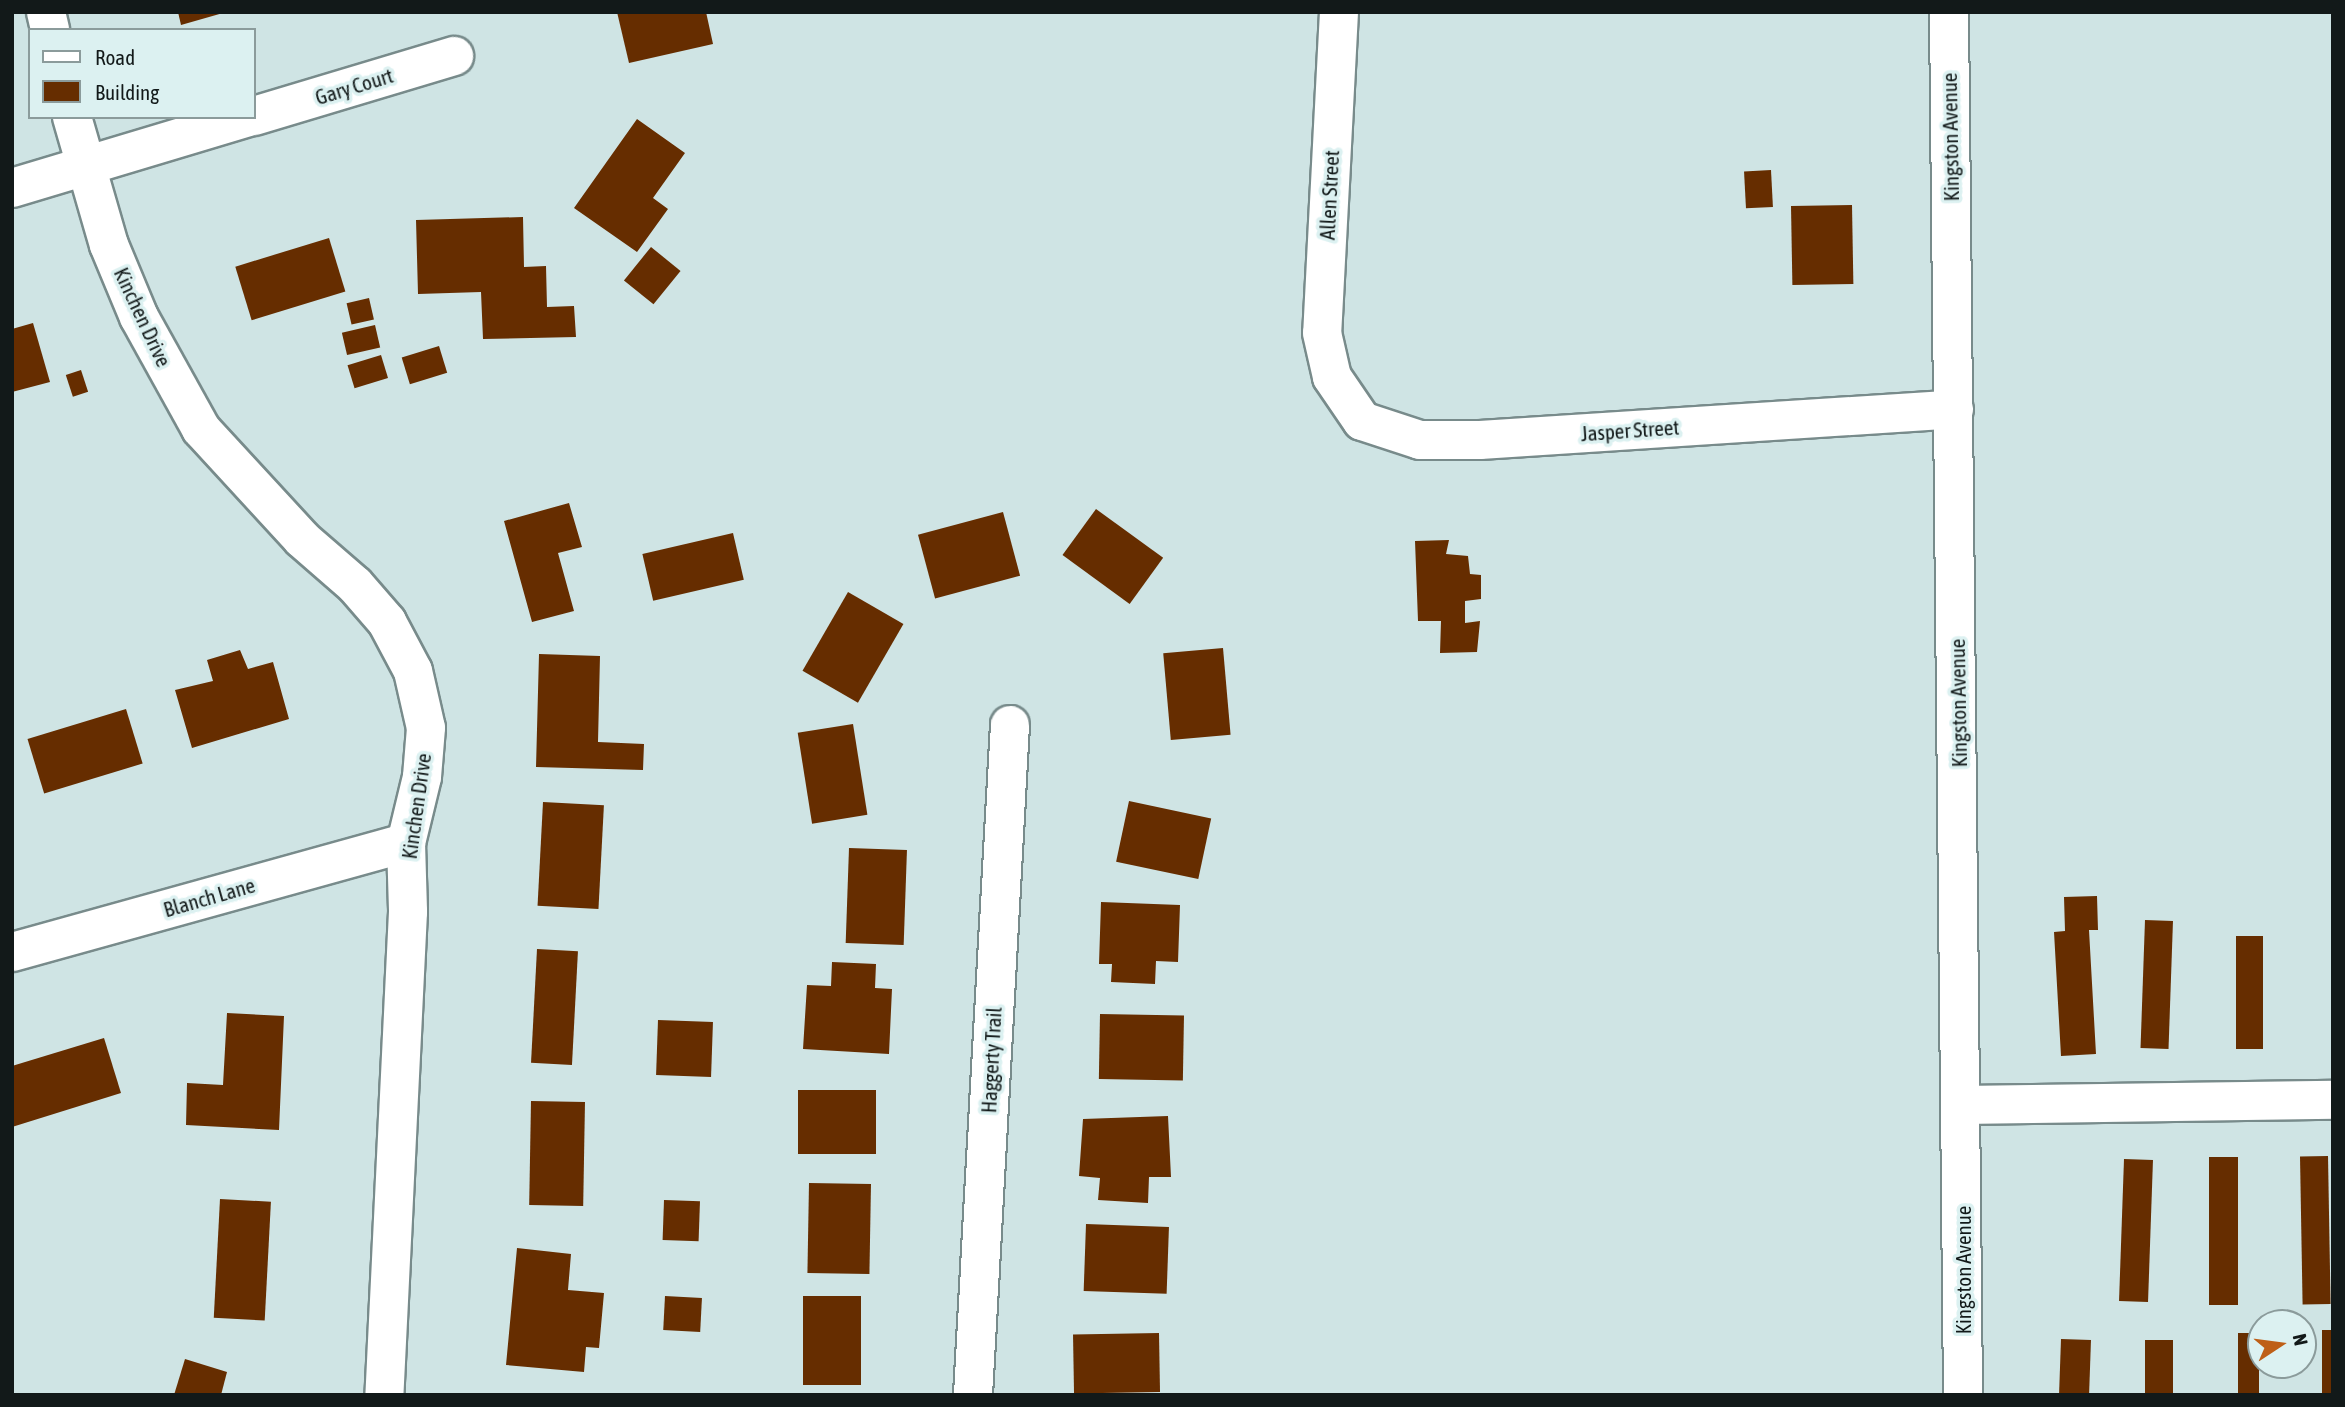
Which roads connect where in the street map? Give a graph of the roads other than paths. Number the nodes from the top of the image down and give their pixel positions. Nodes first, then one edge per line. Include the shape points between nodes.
1 (1339, 12) edge
2 (1949, 12) edge
3 (454, 56) dead end
4 (256, 115) edge
5 (73, 119) edge
6 (244, 119) edge
7 (85, 167) junction
8 (12, 188) edge
9 (1332, 377) joint
10 (1954, 409) junction
11 (1010, 725) dead end
12 (406, 843) junction
13 (12, 952) edge
14 (2333, 1100) edge
15 (1963, 1105) junction
16 (384, 1395) edge
17 (973, 1395) edge
18 (1963, 1395) edge

1 - 9 street, Allen Street via 1322,333
2 - 10 street, Kingston Avenue
3 - 4 street, Gary Court
5 - 7 street, Kinchen Drive
6 - 7 street, Gary Court
7 - 8 street, Gary Court
7 - 12 street, Kinchen Drive via 139,317 201,429 302,539 355,585 387,622 413,671 426,728 422,777
9 - 10 street, Jasper Street via 1362,421 1420,440
10 - 15 street, Kingston Avenue
11 - 17 street, Haggerty Trail
12 - 13 street, Blanch Lane
12 - 16 street, Kinchen Drive via 408,912
14 - 15 street
15 - 18 street, Kingston Avenue

